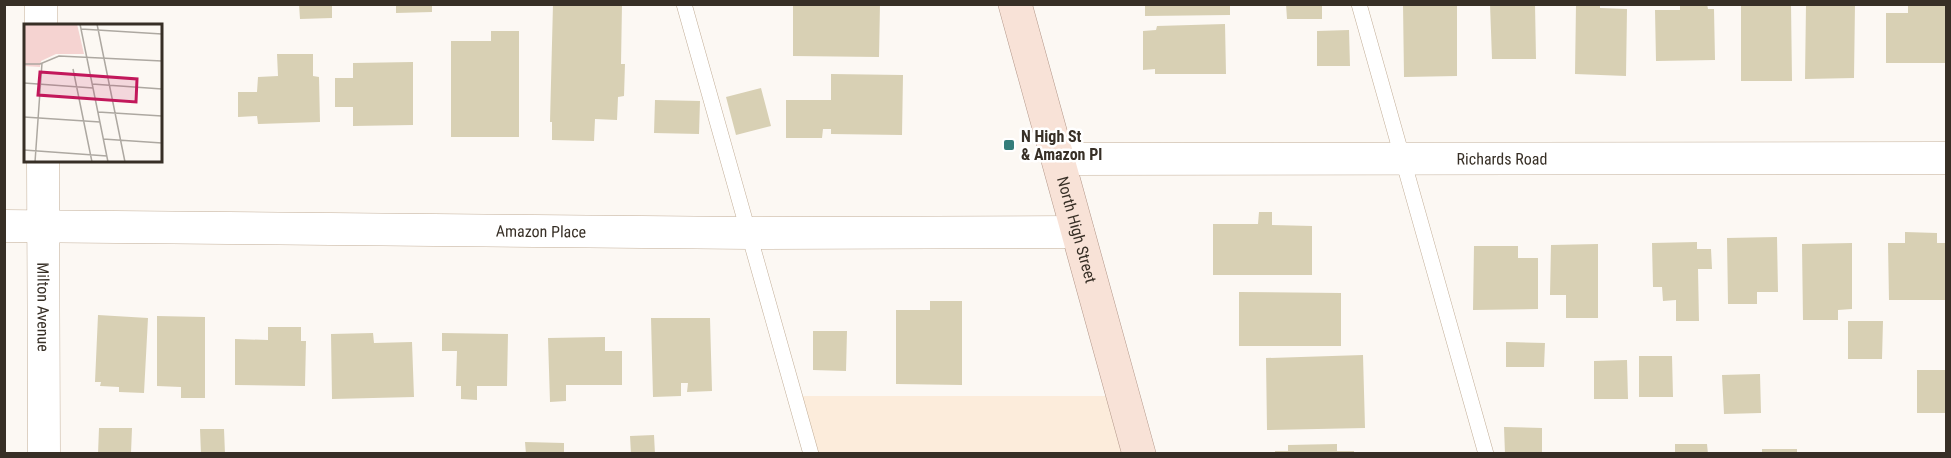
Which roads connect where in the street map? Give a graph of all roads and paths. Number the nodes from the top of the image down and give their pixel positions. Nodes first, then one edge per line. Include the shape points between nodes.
1 (41, 4) edge
2 (684, 4) edge
3 (1015, 4) edge
4 (1359, 4) edge
5 (41, 24) edge
6 (1947, 158) edge
7 (1058, 159) junction
8 (1402, 159) junction
9 (43, 162) edge
10 (4, 226) edge
11 (44, 226) junction
12 (1078, 232) junction
13 (749, 233) junction
14 (44, 453) edge
15 (811, 453) edge
16 (1139, 453) edge
17 (1486, 453) edge

1 - 5 street
2 - 13 lane
3 - 7 main road, North High Street
4 - 8 lane
6 - 8 street, Richards Road
7 - 8 street, Richards Road
7 - 12 main road, North High Street
8 - 17 lane
9 - 11 street, Milton Avenue
10 - 11 street, Amazon Place
11 - 13 street, Amazon Place
11 - 14 street, Milton Avenue
12 - 13 street, Amazon Place
12 - 16 main road, North High Street
13 - 15 lane

